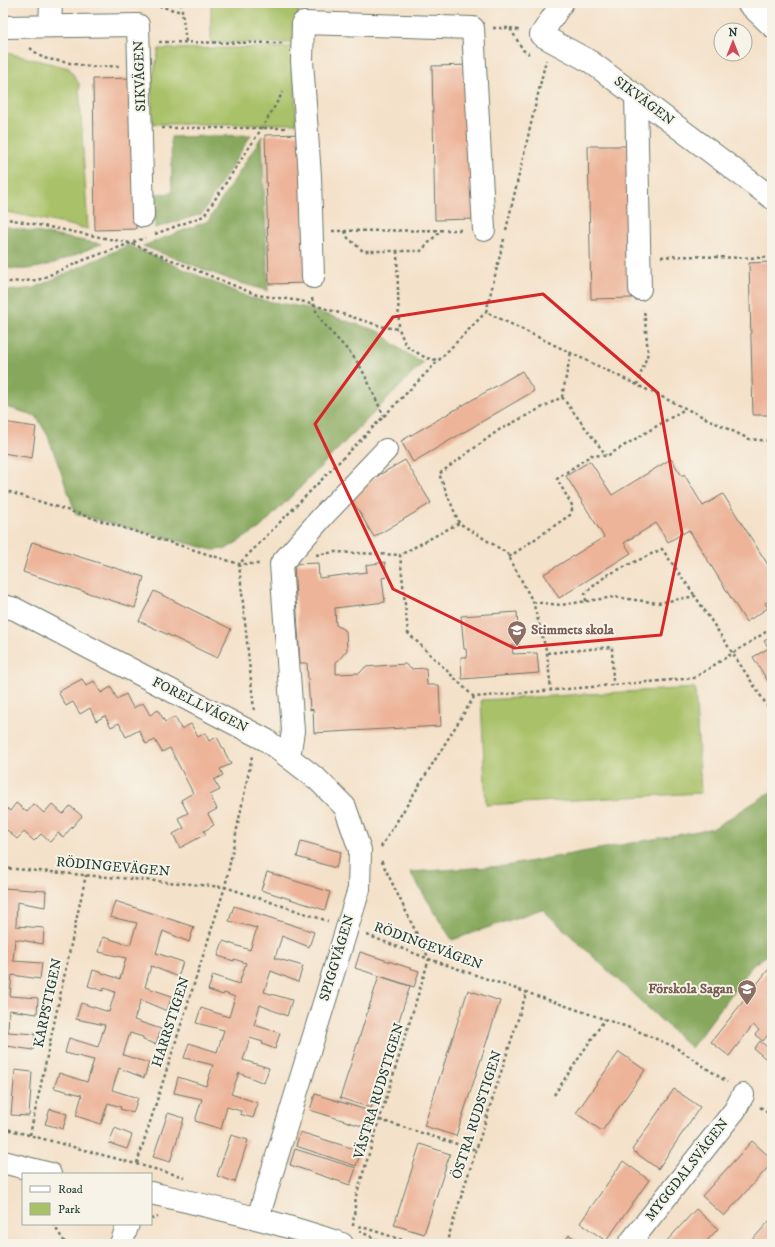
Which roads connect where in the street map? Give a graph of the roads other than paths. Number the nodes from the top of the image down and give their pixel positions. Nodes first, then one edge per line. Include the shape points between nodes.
1 (51, 3) edge
2 (562, 3) edge
3 (748, 3) edge
4 (50, 25) junction
5 (6, 26) edge
6 (772, 26) edge
7 (636, 95) junction
8 (772, 198) edge
9 (143, 216) dead end
10 (484, 230) road end
11 (313, 277) road end
12 (640, 289) road end
13 (386, 450) dead end
14 (3, 606) edge
15 (256, 734) joint
16 (289, 757) junction
17 (743, 1095) road end
18 (3, 1162) edge
19 (46, 1173) edge
20 (152, 1193) edge
21 (258, 1218) junction
22 (128, 1225) edge
23 (347, 1233) edge
24 (121, 1244) edge
25 (629, 1244) edge

1 - 4 street
2 - 7 street, SIKVÄGEN via 542,35 591,62
3 - 6 street
4 - 5 street, SIKVÄGEN
4 - 9 street, SIKVÄGEN via 138,25
7 - 8 street, SIKVÄGEN
7 - 12 street
10 - 11 street via 473,28 303,23
13 - 16 street via 281,564 293,731
14 - 15 street, FORELLVÄGEN via 14,609
15 - 16 street, SPIGGVÄGEN
16 - 21 street, SPIGGVÄGEN via 317,779 345,807 360,850 359,889
17 - 25 street, MYGGDALSVÄGEN via 735,1110
18 - 19 street
20 - 21 street
21 - 23 street via 298,1229
22 - 24 street

